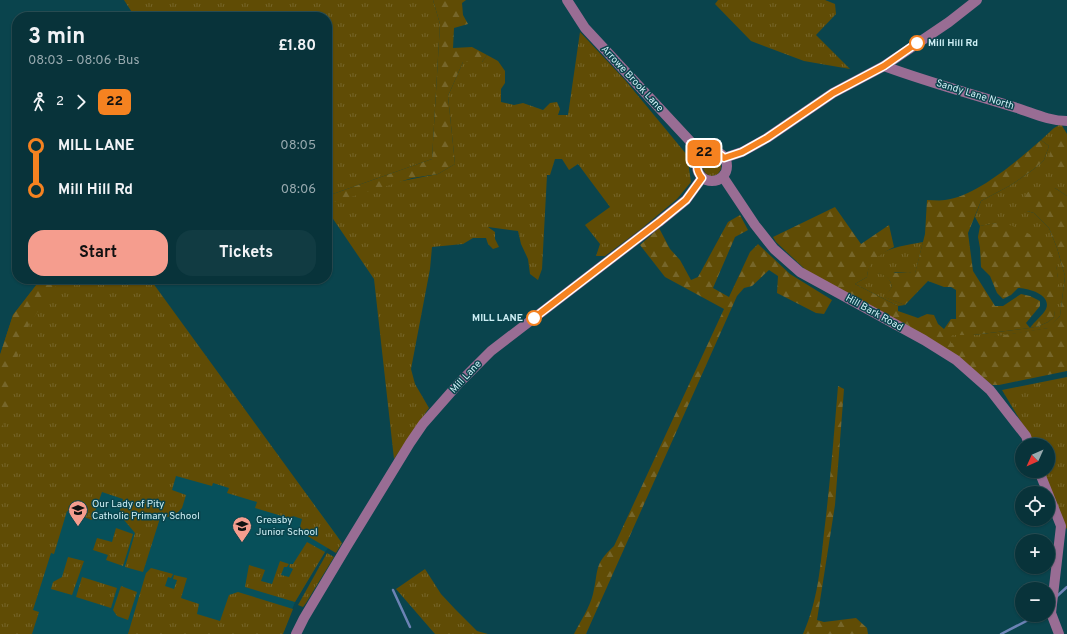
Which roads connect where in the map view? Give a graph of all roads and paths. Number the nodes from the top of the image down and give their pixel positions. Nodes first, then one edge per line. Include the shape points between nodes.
1 (567, 0) edge
2 (977, 0) edge
3 (884, 66) junction
4 (1067, 121) edge
5 (702, 154) junction
6 (724, 158) junction
7 (722, 177) junction
8 (702, 178) junction
9 (1027, 438) edge
10 (1043, 478) edge
11 (296, 634) edge
12 (1059, 634) edge

1 - 5 street, Arrowe Brook Lane via 585,28
2 - 3 street
3 - 4 street, Sandy Lane North via 1056,121
3 - 6 street via 833,93 767,138 742,152
5 - 6 street via 712,151
5 - 8 street via 696,166
6 - 7 street via 727,167
7 - 8 street via 712,182
7 - 9 street, Hill Bark Road via 774,249 800,272 956,360 990,390
8 - 11 street, Mill Lane via 686,200 491,351 455,388 410,443
10 - 12 street via 1061,526 1051,614

